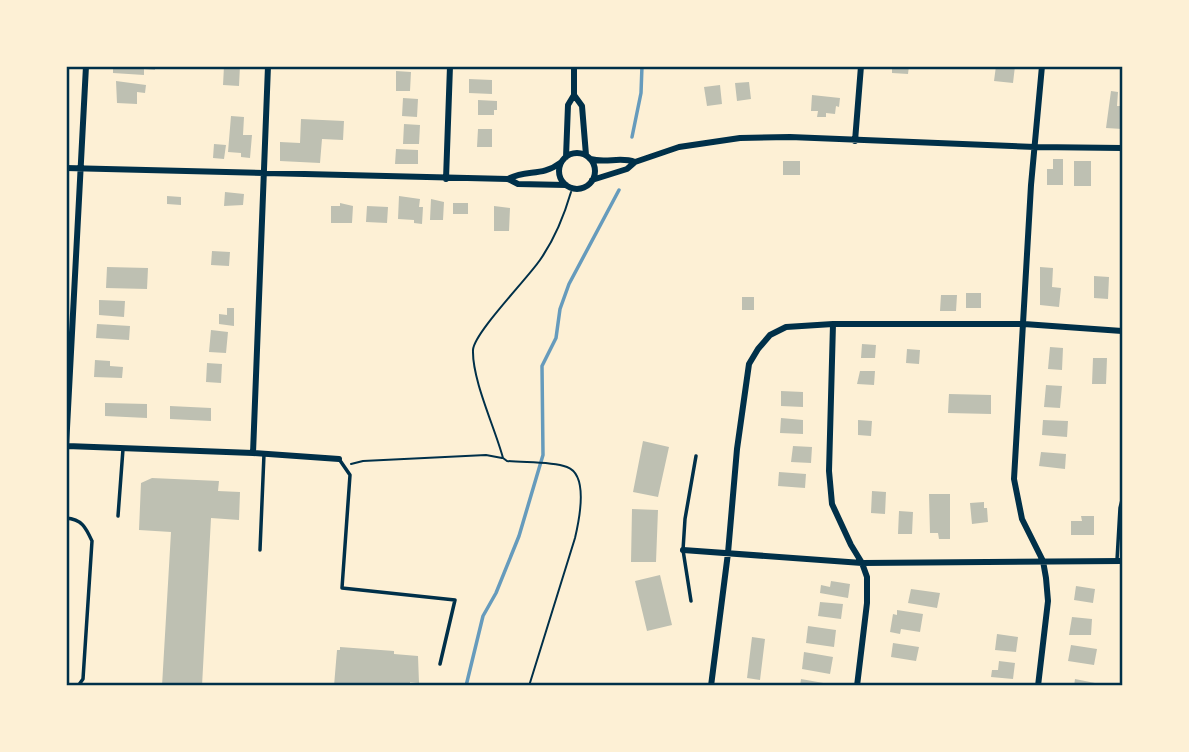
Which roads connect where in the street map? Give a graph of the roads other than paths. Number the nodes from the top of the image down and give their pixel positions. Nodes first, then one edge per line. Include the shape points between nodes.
1 (86, 66) edge
2 (268, 66) edge
3 (450, 66) edge
4 (574, 66) edge
5 (861, 66) edge
6 (1042, 66) edge
7 (574, 94) junction
8 (855, 141) junction
9 (1035, 147) junction
10 (1122, 148) edge
11 (566, 157) junction
12 (588, 157) junction
13 (635, 162) junction
14 (560, 163) junction
15 (66, 168) edge
16 (81, 168) junction
17 (265, 173) junction
18 (446, 179) junction
19 (508, 179) junction
20 (592, 180) junction
21 (569, 187) junction
22 (833, 324) junction
23 (1024, 324) junction
24 (1122, 331) edge
25 (66, 447) edge
26 (123, 449) junction
27 (253, 453) junction
28 (264, 454) junction
29 (696, 456) dead end
30 (339, 459) joint
31 (1122, 500) edge
32 (118, 516) dead end
33 (66, 518) edge
34 (260, 550) dead end
35 (683, 550) junction
36 (728, 553) junction
37 (1043, 561) junction
38 (1120, 561) edge
39 (862, 563) junction
40 (691, 601) dead end
41 (440, 664) dead end
42 (78, 685) edge
43 (711, 685) edge
44 (857, 685) edge
45 (1038, 685) edge

1 - 16 street
2 - 17 street
3 - 18 street
4 - 7 street
5 - 8 street
6 - 9 street
7 - 11 street via 568,105
7 - 12 street via 582,106
8 - 9 street
8 - 13 street via 740,138 679,147
9 - 10 street
9 - 23 street
11 - 12 street via 575,153
11 - 14 street
12 - 13 street
12 - 20 street via 595,169
13 - 20 street
14 - 19 street via 542,173
14 - 21 street via 559,175
15 - 16 street
16 - 17 street
16 - 25 street
17 - 18 street
17 - 27 street
18 - 19 street
19 - 21 street via 518,184
20 - 21 street via 584,187
22 - 23 street
22 - 36 street via 786,327 770,335 750,362
22 - 39 street via 832,504
23 - 24 street
23 - 37 street via 1014,479 1023,519
25 - 26 street
26 - 27 street
26 - 32 lane
27 - 28 street
28 - 30 street
28 - 34 lane
29 - 35 lane
30 - 41 lane via 349,475 342,588 454,600
31 - 38 lane
33 - 42 lane via 86,526 92,541 83,679
35 - 36 street
35 - 40 lane
36 - 39 street
36 - 43 street
37 - 38 street
37 - 39 street
37 - 45 street via 1048,601
39 - 44 street via 867,603

